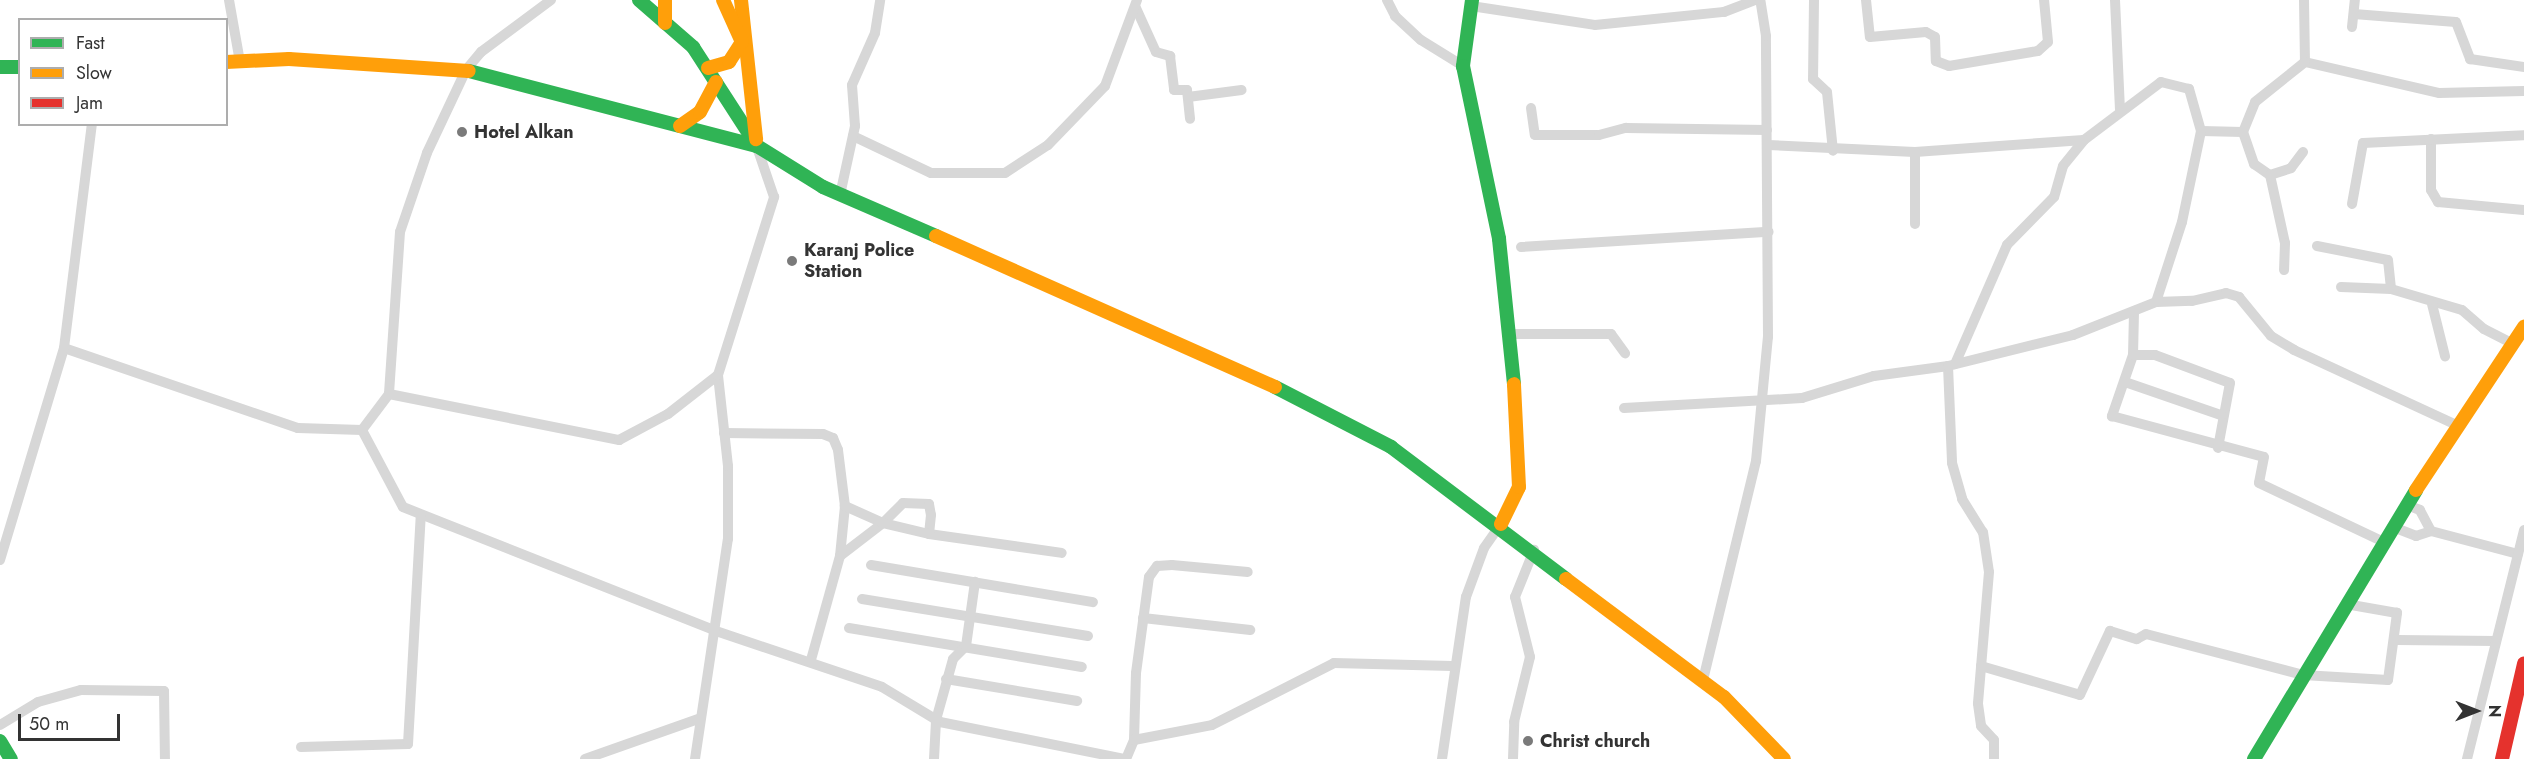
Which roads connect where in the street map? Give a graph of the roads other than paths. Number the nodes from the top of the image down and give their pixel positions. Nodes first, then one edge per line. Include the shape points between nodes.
1 (229, 0) edge
2 (551, 0) edge
3 (639, 0) edge
4 (665, 0) edge
5 (723, 0) edge
6 (741, 0) edge
7 (880, 0) edge
8 (1387, 0) edge
9 (1758, 0) edge
10 (1814, 0) edge
11 (1866, 0) edge
12 (2044, 0) edge
13 (2115, 0) edge
14 (2304, 0) edge
15 (2355, 0) edge
16 (1472, 3) edge
17 (1137, 4) edge
18 (2354, 14) junction
19 (665, 24) junction
20 (2352, 27) dead end
21 (742, 42) junction
22 (233, 62) edge
23 (2305, 63) junction
24 (1464, 66) junction
25 (0, 67) edge
26 (18, 67) edge
27 (2524, 67) edge
28 (708, 68) junction
29 (466, 70) junction
30 (716, 82) junction
31 (1242, 90) dead end
32 (2524, 91) edge
33 (1188, 97) junction
34 (1532, 108) dead end
35 (2120, 110) junction
36 (1190, 119) dead end
37 (92, 126) edge
38 (680, 126) junction
39 (1767, 130) junction
40 (2201, 131) junction
41 (2243, 132) junction
42 (2524, 135) edge
43 (853, 136) junction
44 (2431, 139) junction
45 (2084, 140) junction
46 (1768, 145) junction
47 (757, 146) junction
48 (1833, 151) junction
49 (1915, 152) junction
50 (2303, 152) dead end
51 (2270, 175) junction
52 (840, 195) junction
53 (2352, 204) dead end
54 (2524, 210) edge
55 (1915, 224) dead end
56 (1769, 232) junction
57 (2317, 246) dead end
58 (1521, 247) dead end
59 (2284, 270) dead end
60 (2341, 287) dead end
61 (2391, 289) junction
62 (2156, 302) junction
63 (2432, 304) junction
64 (2134, 312) junction
65 (2524, 327) edge
66 (1512, 334) junction
67 (2512, 344) junction
68 (64, 348) junction
69 (1626, 353) dead end
70 (2133, 355) junction
71 (2445, 356) dead end
72 (1952, 365) junction
73 (718, 375) junction
74 (2125, 382) junction
75 (389, 394) junction
76 (1763, 400) junction
77 (1624, 408) dead end
78 (2221, 415) junction
79 (2456, 425) junction
80 (362, 430) junction
81 (724, 434) junction
82 (2218, 448) junction
83 (2406, 505) junction
84 (845, 506) junction
85 (421, 515) junction
86 (884, 523) junction
87 (1501, 524) junction
88 (2393, 527) junction
89 (2524, 530) edge
90 (2432, 531) junction
91 (929, 534) junction
92 (2384, 542) junction
93 (1534, 550) junction
94 (1062, 553) dead end
95 (2518, 554) junction
96 (840, 556) junction
97 (0, 560) edge
98 (871, 565) dead end
99 (1248, 572) dead end
100 (975, 582) junction
101 (862, 598) dead end
102 (1093, 602) dead end
103 (2346, 604) junction
104 (971, 616) junction
105 (1143, 618) junction
106 (849, 628) dead end
107 (714, 630) junction
108 (1250, 630) dead end
109 (1088, 636) dead end
110 (2397, 640) junction
111 (2496, 641) junction
112 (963, 649) junction
113 (811, 660) junction
114 (2524, 664) edge
115 (1452, 666) junction
116 (1981, 666) junction
117 (1082, 667) dead end
118 (2303, 675) junction
119 (946, 679) junction
120 (1702, 680) junction
121 (1077, 701) dead end
122 (698, 719) junction
123 (936, 720) junction
124 (0, 724) edge
125 (1134, 740) junction
126 (0, 741) edge
127 (301, 747) dead end
128 (11, 759) edge
129 (165, 759) edge
130 (585, 759) edge
131 (695, 759) edge
132 (934, 759) edge
133 (1125, 759) edge
134 (1442, 759) edge
135 (1513, 759) edge
136 (1784, 759) edge
137 (1994, 759) edge
138 (2254, 759) edge
139 (2467, 759) edge
140 (2502, 759) edge

1 - 22 street
2 - 29 street via 481,52
3 - 19 main road
4 - 19 main road
5 - 21 main road
6 - 21 main road
7 - 43 street via 875,33 852,85
8 - 24 street via 1395,16 1421,40
9 - 16 street via 1724,12 1595,25
9 - 39 street
10 - 48 street via 1813,79 1827,92
11 - 12 street via 1870,37 1926,32 1935,37 1936,62 1949,66 2038,51 2048,42
13 - 35 street
14 - 23 street
15 - 18 street
16 - 24 main road
17 - 33 street via 1156,52 1170,56 1174,90 1187,90
17 - 43 street via 1105,86 1048,145 1005,173 931,173
18 - 20 street
18 - 27 street via 2456,22 2462,27 2469,59
19 - 28 main road
21 - 28 main road via 729,63
21 - 47 main road
22 - 29 main road
23 - 32 street via 2439,93
23 - 41 street via 2255,102
24 - 66 main road via 1499,239
25 - 26 main road
28 - 30 main road
29 - 38 main road
29 - 75 street via 427,153 400,232
30 - 38 main road via 700,112
30 - 47 main road
31 - 33 street
33 - 36 street
34 - 39 street via 1535,135 1599,135 1626,128
35 - 40 street via 2161,82 2180,82 2196,103
35 - 45 street
37 - 68 street
38 - 47 main road
39 - 46 street
40 - 41 street
40 - 62 street via 2182,222
41 - 51 street via 2254,164
42 - 44 street
43 - 52 street
44 - 53 street via 2362,143
44 - 54 street via 2431,190 2438,202
45 - 49 street
45 - 72 street via 2064,166 2054,197 2007,245
46 - 48 street
46 - 56 street
47 - 52 main road
47 - 73 street via 774,197
48 - 49 street
49 - 55 street
50 - 51 street via 2291,168
51 - 59 street via 2285,243
52 - 87 main road via 1224,360 1391,447
56 - 58 street
56 - 76 street
57 - 61 street via 2388,260
60 - 61 street
61 - 63 street
62 - 64 street
62 - 79 street via 2192,301 2226,293 2239,297 2271,336 2294,350
63 - 67 street via 2462,310 2484,329
63 - 71 street
64 - 70 street
64 - 72 street via 2073,335
65 - 67 main road
66 - 69 street via 1611,334
66 - 87 main road via 1519,486
67 - 79 main road
68 - 80 street via 298,428
68 - 97 street
70 - 74 street
70 - 78 street via 2156,355 2230,383
72 - 76 street via 1874,376 1802,398
72 - 116 street via 1952,463 1962,499 1983,532 1989,572
73 - 75 street via 668,414 620,440
73 - 81 street
74 - 78 street
74 - 82 street via 2112,416
75 - 80 street
76 - 77 street
76 - 120 street via 1756,461
78 - 82 street
79 - 83 main road
80 - 85 street via 403,507
81 - 84 street via 833,438
81 - 107 street via 728,539
82 - 92 street via 2264,457 2259,483
83 - 88 main road
83 - 90 street via 2420,510
84 - 86 street
84 - 96 street
85 - 107 street
85 - 127 street via 413,730 408,744
86 - 91 street
86 - 91 street via 903,503 929,504
86 - 96 street
87 - 93 main road
87 - 115 street via 1484,548 1466,597
88 - 90 street via 2416,536
88 - 92 main road
89 - 95 street
90 - 95 street
91 - 94 street
92 - 103 main road
93 - 120 main road
93 - 135 street via 1515,597 1530,657 1514,722
95 - 111 street
96 - 113 street
98 - 100 street
99 - 105 street via 1157,566 1149,577
100 - 102 street
100 - 104 street
101 - 104 street
103 - 110 street via 2395,610
103 - 118 main road
104 - 109 street
104 - 112 street
105 - 108 street
105 - 125 street
106 - 112 street
107 - 113 street
107 - 122 street
110 - 111 street
110 - 118 street via 2388,680
111 - 139 street
112 - 117 street
112 - 119 street
113 - 123 street via 882,687
114 - 140 main road
115 - 125 street via 1334,663 1212,725
115 - 134 street
116 - 118 street via 2080,695 2110,631 2137,639 2146,634
116 - 137 street via 1981,726 1994,740
118 - 138 main road
119 - 121 street
119 - 123 street
120 - 136 main road
122 - 130 street
122 - 131 street
123 - 132 street
123 - 133 street
124 - 129 street via 38,702 81,690 164,691
125 - 133 street
126 - 128 main road

